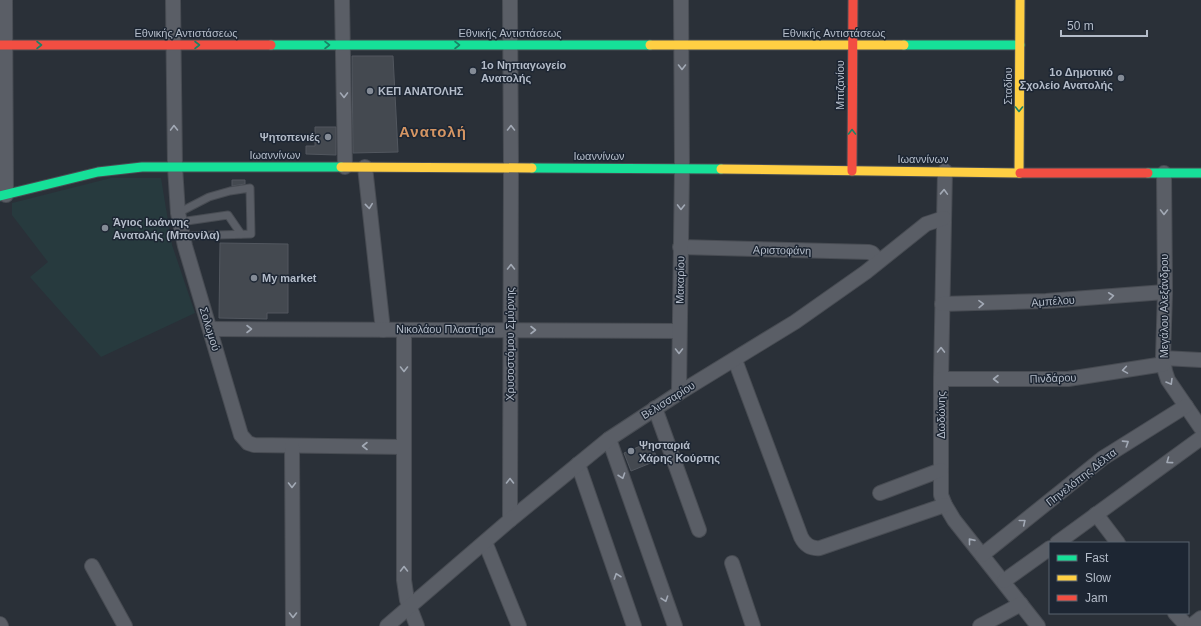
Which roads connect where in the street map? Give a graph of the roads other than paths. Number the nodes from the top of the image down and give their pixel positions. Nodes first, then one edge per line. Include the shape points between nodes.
1 (5, 0) edge
2 (173, 0) edge
3 (342, 0) edge
4 (510, 0) edge
5 (681, 0) edge
6 (853, 0) edge
7 (1020, 0) edge
8 (3, 45) edge
9 (173, 45) junction
10 (343, 45) junction
11 (510, 45) junction
12 (682, 45) junction
13 (852, 45) junction
14 (1020, 45) junction
15 (174, 167) junction
16 (365, 167) junction
17 (511, 167) junction
18 (346, 168) junction
19 (682, 168) junction
20 (852, 171) junction
21 (945, 171) junction
22 (1019, 173) junction
23 (1164, 173) junction
24 (1201, 173) edge
25 (3, 196) edge
26 (944, 218) junction
27 (180, 224) junction
28 (241, 234) junction
29 (680, 247) junction
30 (879, 261) junction
31 (1165, 292) junction
32 (942, 304) junction
33 (510, 329) junction
34 (210, 330) junction
35 (383, 330) junction
36 (404, 330) junction
37 (679, 331) junction
38 (735, 360) junction
39 (1201, 360) edge
40 (1164, 361) junction
41 (941, 379) junction
42 (679, 393) junction
43 (1186, 406) junction
44 (655, 408) junction
45 (1201, 428) edge
46 (1201, 438) edge
47 (609, 439) junction
48 (292, 446) junction
49 (404, 447) junction
50 (578, 464) junction
51 (941, 470) junction
52 (880, 493) dead end
53 (945, 505) junction
54 (1096, 514) junction
55 (510, 520) junction
56 (699, 530) dead end
57 (485, 542) junction
58 (1057, 542) edge
59 (1117, 542) edge
60 (1049, 549) edge
61 (982, 555) junction
62 (732, 563) dead end
63 (92, 566) dead end
64 (1004, 581) junction
65 (1021, 604) junction
66 (409, 607) junction
67 (1176, 614) edge
68 (1201, 618) edge
69 (125, 626) edge
70 (293, 626) edge
71 (387, 626) edge
72 (417, 626) edge
73 (519, 626) edge
74 (634, 626) edge
75 (675, 626) edge
76 (753, 626) edge
77 (980, 626) edge
78 (1038, 626) edge
79 (1187, 626) edge
80 (1190, 626) edge

1 - 8 street
2 - 9 street, Σολωμού
3 - 10 street
4 - 11 street, Χρυσοστόμου Σμύρνης
5 - 12 street, Μακαρίου
6 - 13 street, Μπιζανίου
7 - 14 street, Σταδίου
8 -> 9 street, Εθνικής Αντιστάσεως
8 - 25 street
9 -> 10 street, Εθνικής Αντιστάσεως
15 -> 9 street, Σολωμού
10 -> 11 street, Εθνικής Αντιστάσεως
10 -> 18 street
11 - 12 street, Εθνικής Αντιστάσεως
17 -> 11 street, Χρυσοστόμου Σμύρνης
12 - 13 street, Εθνικής Αντιστάσεως
12 -> 19 street, Μακαρίου
13 - 14 street, Εθνικής Αντιστάσεως
20 -> 13 street, Μπιζανίου
14 -> 22 street, Σταδίου
15 - 18 street, Ιωαννίνων
15 - 25 street, Ιωαννίνων via 142,167 98,172
15 - 27 street, Σολωμού
16 - 17 street, Ιωαννίνων
16 - 18 street, Ιωαννίνων
16 -> 35 street
17 - 19 street, Ιωαννίνων
33 -> 17 street, Χρυσοστόμου Σμύρνης
19 - 20 street, Ιωαννίνων
19 -> 29 street, Μακαρίου
20 - 21 street, Ιωαννίνων
21 - 22 street, Ιωαννίνων
26 -> 21 street, Δωδώνης
22 - 23 street, Ιωαννίνων
23 - 24 street, Ιωαννίνων
23 -> 31 street, Μεγάλου Αλεξάνδρου
26 - 30 street, Βελισσαρίου via 926,224
26 - 32 street, Δωδώνης
27 - 28 lane
27 - 28 lane via 228,215
27 - 28 lane via 209,197 250,188 251,234
27 - 34 street, Σολωμού
29 - 30 street, Αριστοφάνη via 869,252
29 - 37 street, Μακαρίου
30 - 38 street, Βελισσαρίου via 795,322
32 -> 31 street, Αμπέλου via 1040,302
31 - 40 street, Μεγάλου Αλεξάνδρου
41 -> 32 street, Δωδώνης
33 - 36 street, Νικολάου Πλαστήρα
33 -> 37 street, Νικολάου Πλαστήρα
55 -> 33 street, Χρυσοστόμου Σμύρνης
34 -> 35 street, Νικολάου Πλαστήρα
34 - 48 street, Σολωμού via 239,432 244,440 254,445
35 - 36 street, Νικολάου Πλαστήρα
36 -> 49 street
37 -> 42 street, Μακαρίου
38 - 42 street, Βελισσαρίου
38 - 53 street via 801,537 811,548 820,548
39 - 40 street, Πινδάρου
40 -> 41 street, Πινδάρου via 1068,379
40 -> 43 street, Μεγάλου Αλεξάνδρου via 1168,380
41 - 51 street, Δωδώνης
42 - 44 street, Βελισσαρίου
43 - 45 street, Μεγάλου Αλεξάνδρου
61 -> 43 street, Πηνελόπης Δέλτα via 1103,458
44 - 47 street, Βελισσαρίου
44 - 56 street
46 -> 54 street
47 - 50 street, Βελισσαρίου
47 -> 75 street
49 -> 48 street, Σολωμού
48 -> 70 street
66 -> 49 street via 404,580
50 - 55 street, Βελισσαρίου
74 -> 50 street
51 - 52 street
51 - 53 street, Δωδώνης via 941,490
61 -> 53 street, Δωδώνης
54 - 58 street
54 - 59 street
55 - 57 street, Βελισσαρίου
57 - 66 street, Βελισσαρίου
57 - 73 street
60 - 64 street
61 - 64 street, Δωδώνης
62 - 76 street
63 - 69 street
64 - 65 street, Δωδώνης
65 - 77 street
65 - 78 street, Δωδώνης
66 - 71 street, Βελισσαρίου
66 - 72 street
67 - 79 street
68 - 80 street

